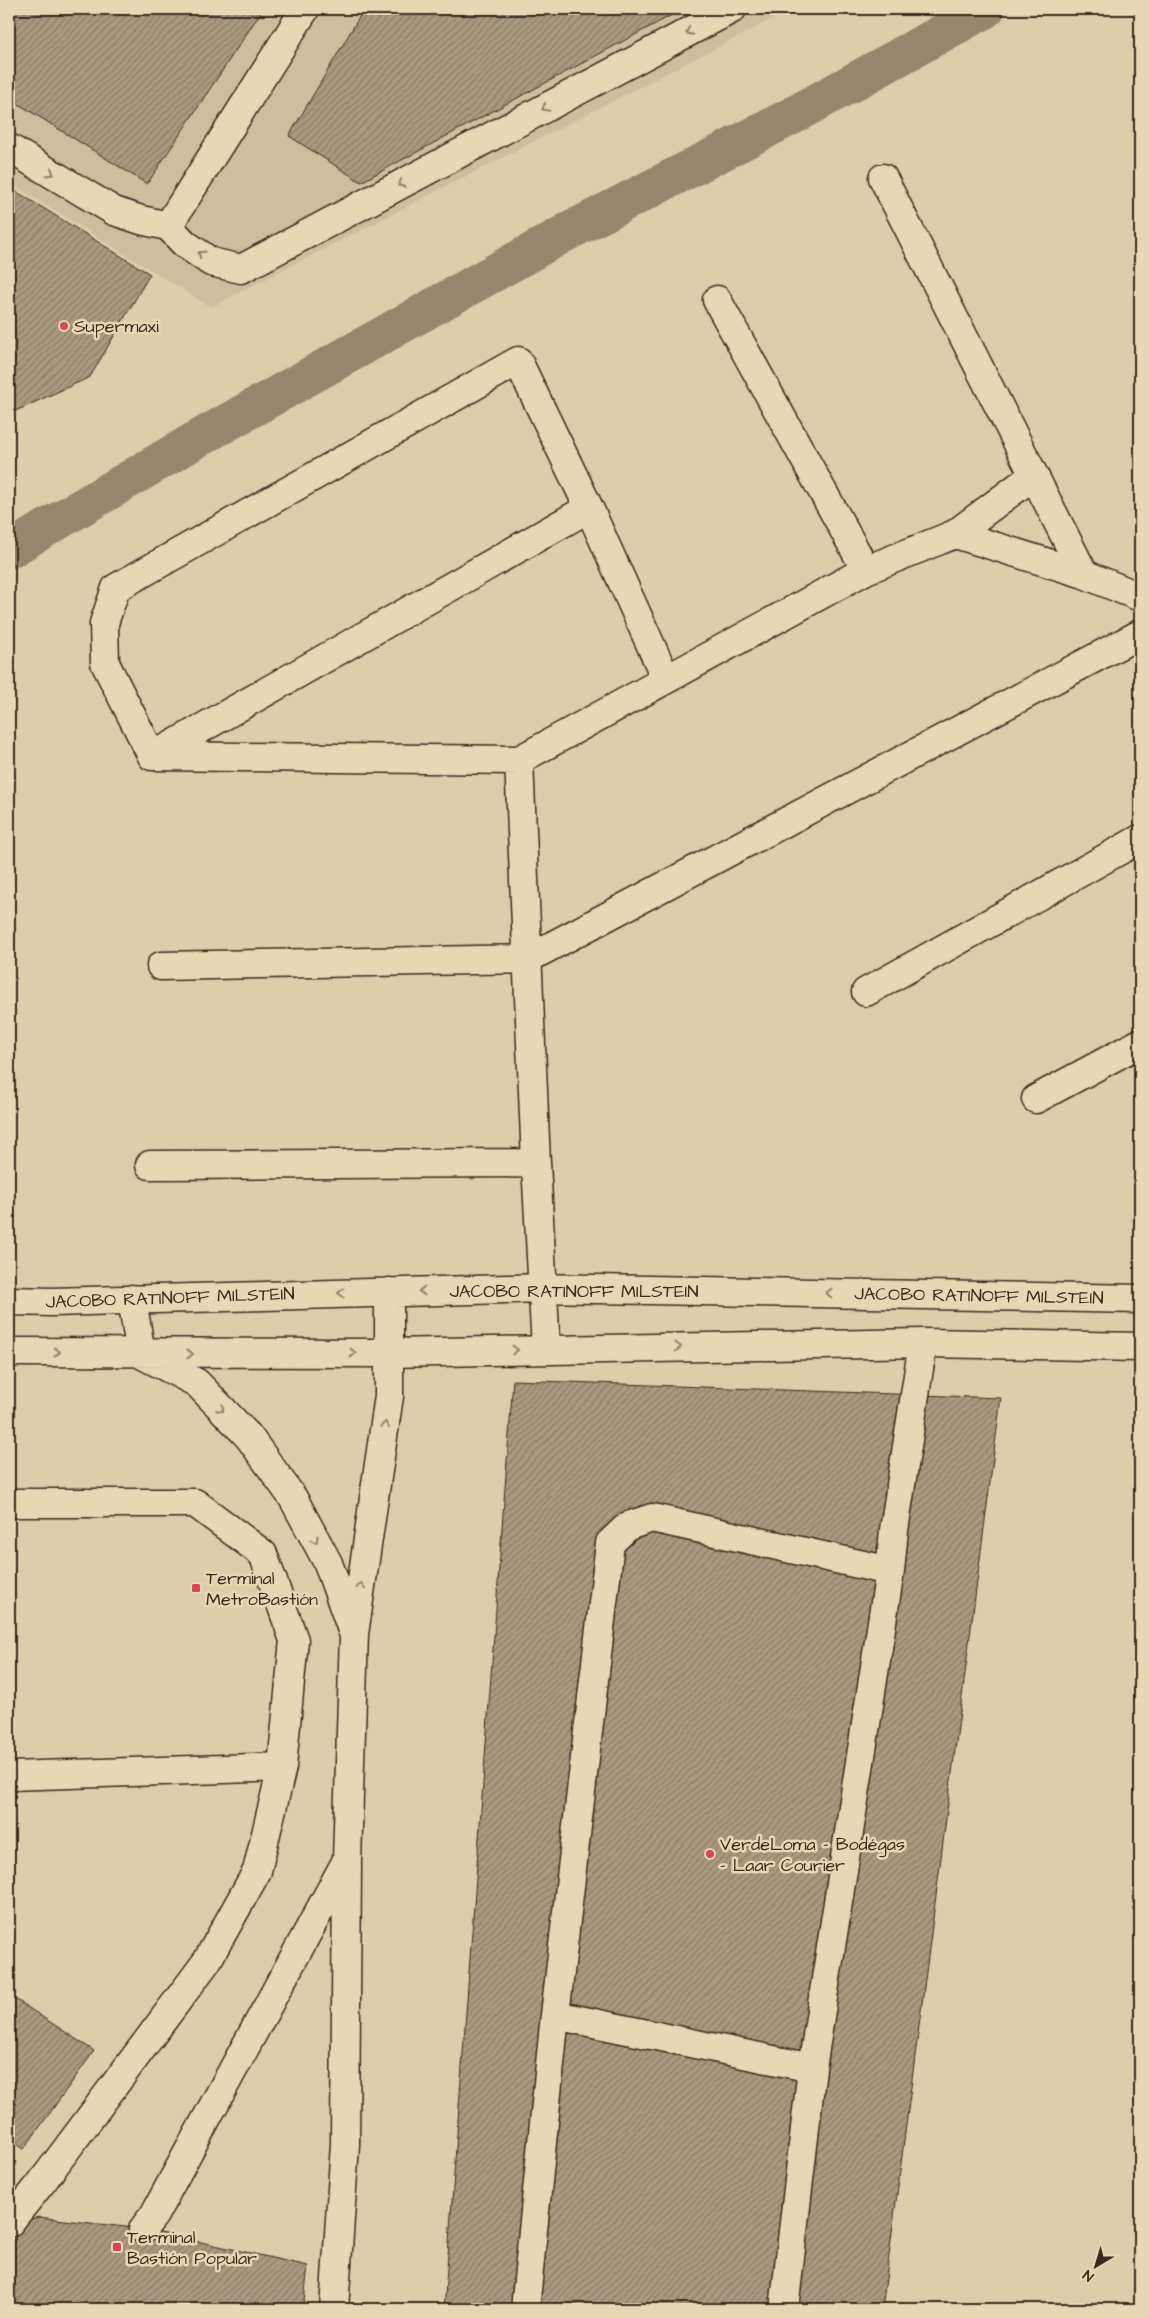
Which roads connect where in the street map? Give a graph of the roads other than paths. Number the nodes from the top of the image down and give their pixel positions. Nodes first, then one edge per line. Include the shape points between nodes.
1 (305, 9) edge
2 (732, 9) edge
3 (9, 148) edge
4 (883, 178) dead end
5 (168, 226) junction
6 (717, 300) dead end
7 (1034, 475) junction
8 (589, 508) junction
9 (955, 534) junction
10 (866, 570) junction
11 (1084, 574) junction
12 (1140, 597) edge
13 (1140, 634) edge
14 (666, 679) junction
15 (152, 756) junction
16 (519, 760) junction
17 (1140, 839) edge
18 (527, 959) junction
19 (161, 966) dead end
20 (866, 992) dead end
21 (1140, 1043) edge
22 (1036, 1099) dead end
23 (536, 1163) junction
24 (150, 1165) dead end
25 (542, 1288) junction
26 (389, 1292) junction
27 (132, 1299) junction
28 (1140, 1299) edge
29 (9, 1301) edge
30 (922, 1343) junction
31 (1140, 1346) edge
32 (546, 1350) junction
33 (9, 1352) edge
34 (389, 1353) junction
35 (141, 1354) junction
36 (9, 1502) edge
37 (890, 1571) junction
38 (354, 1634) junction
39 (282, 1767) junction
40 (9, 1776) edge
41 (346, 1860) junction
42 (555, 2015) junction
43 (812, 2068) junction
44 (9, 2223) edge
45 (143, 2229) dead end
46 (334, 2309) edge
47 (524, 2309) edge
48 (784, 2309) edge

1 - 5 street
2 -> 5 street via 241,269 211,262 185,244
3 -> 5 street via 114,211
4 - 7 street
6 - 10 street
7 - 9 street
7 - 11 street
8 - 14 street
8 - 15 street
8 - 15 street via 518,361 116,588 104,623 105,663
9 - 10 street
9 - 11 street
10 - 14 street
11 - 12 street
13 - 18 street
14 - 16 street
15 - 16 street
16 - 18 street
17 - 20 street
18 - 19 street
18 - 23 street
21 - 22 street
23 - 24 street
23 - 25 street
25 -> 26 street, JACOBO RATINOFF MILSTEIN
28 -> 25 street, JACOBO RATINOFF MILSTEIN
25 - 32 street
26 -> 27 street, JACOBO RATINOFF MILSTEIN
26 - 34 street
27 - 29 street, JACOBO RATINOFF MILSTEIN
27 - 35 street
30 - 31 street
32 -> 30 street
30 - 37 street
34 -> 32 street
33 -> 35 street
35 -> 34 street
38 -> 34 street via 389,1396
35 -> 38 street via 197,1383 249,1437 293,1498 328,1563
36 - 39 street via 195,1503 263,1554 294,1640
37 - 42 street via 652,1518 628,1526 610,1543
37 - 43 street
38 - 41 street
39 - 40 street
39 - 44 street via 257,1871 206,1961
41 - 45 street via 154,2215
41 - 46 street via 345,2144
42 - 43 street
42 - 47 street
43 - 48 street

